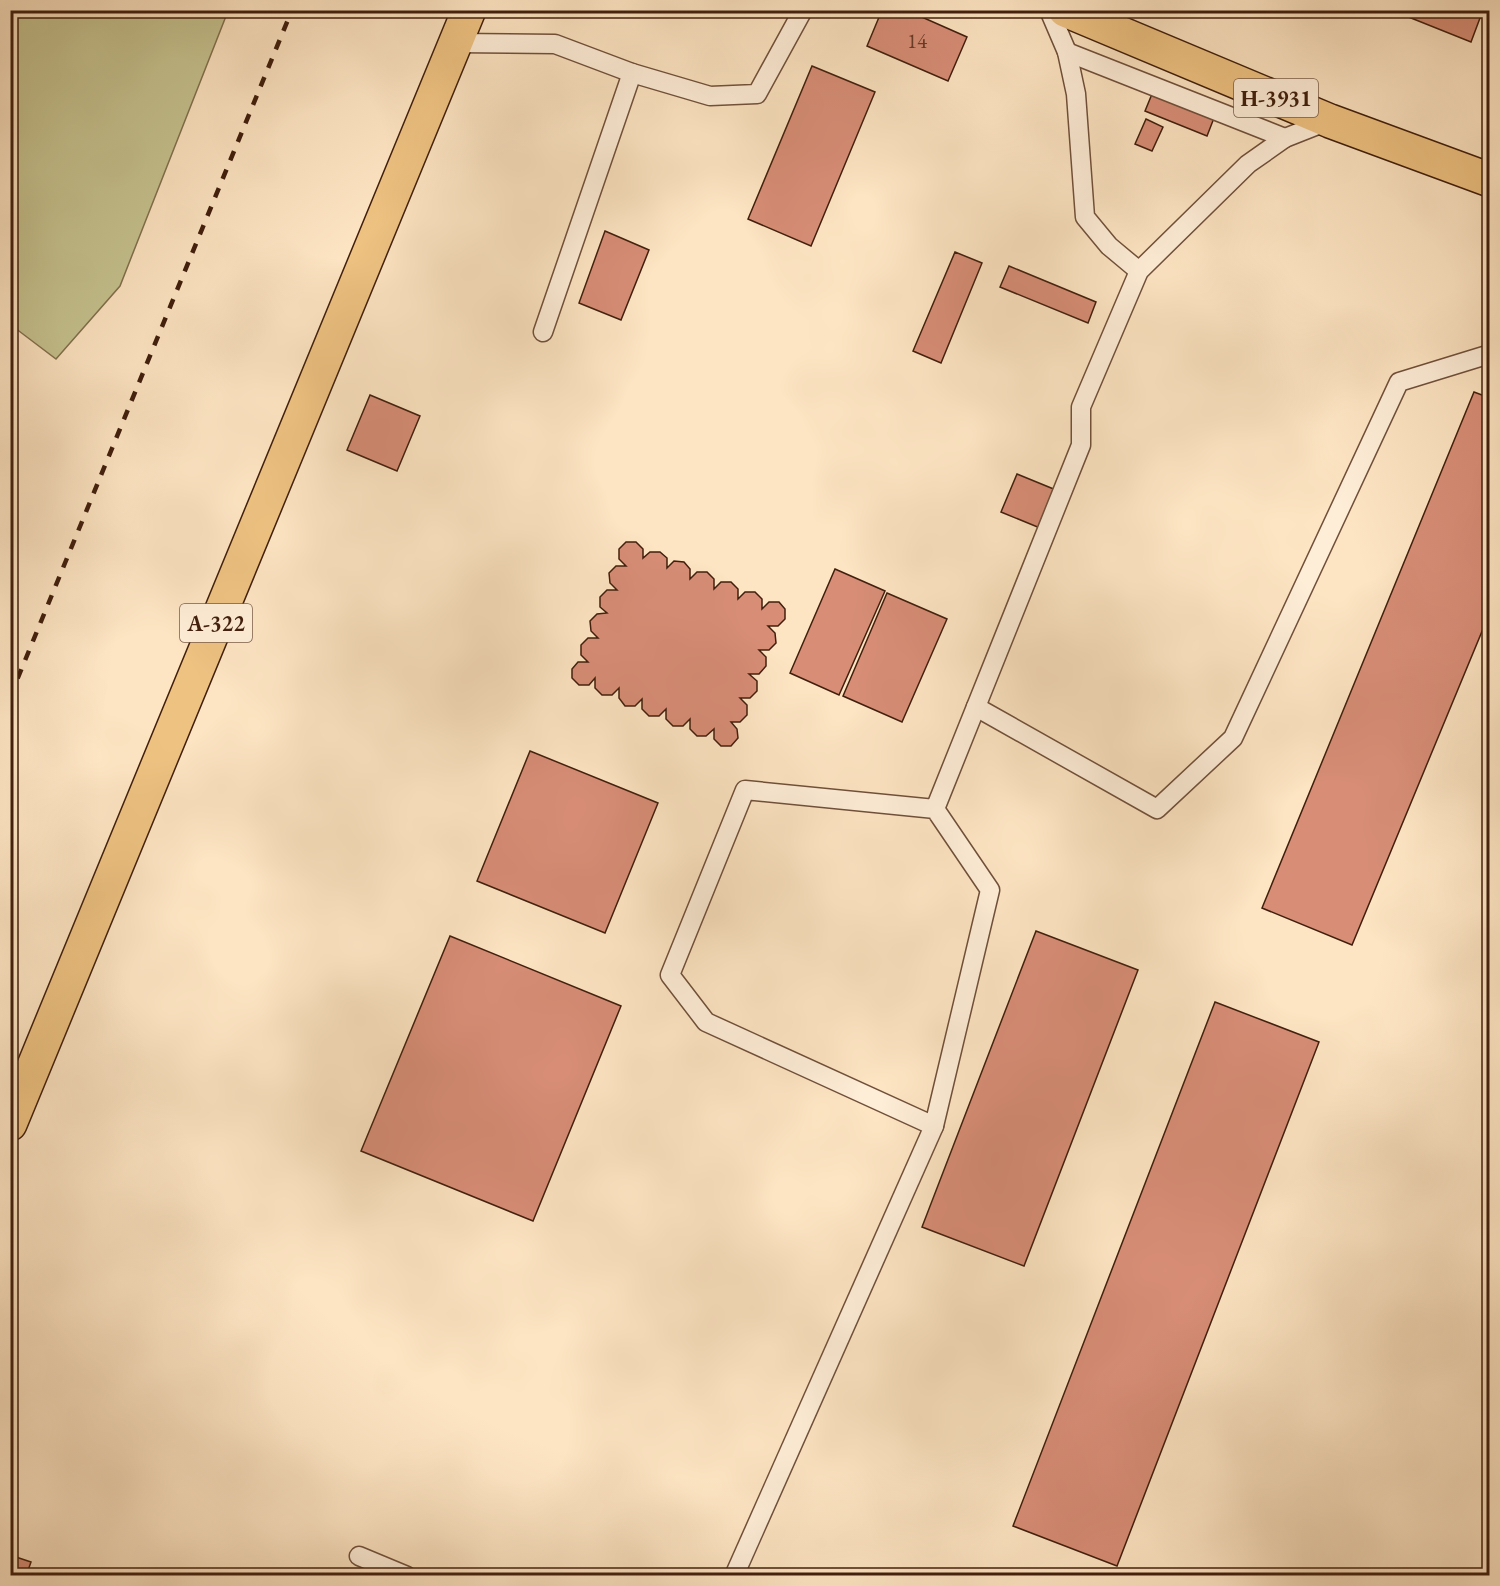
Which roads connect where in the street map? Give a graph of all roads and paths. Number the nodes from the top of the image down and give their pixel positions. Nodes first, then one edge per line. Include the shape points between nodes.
1 (469, 10) edge
2 (803, 10) edge
3 (1049, 10) edge
4 (1065, 10) edge
5 (455, 44) junction
6 (1067, 52) junction
7 (632, 73) junction
8 (1330, 121) junction
9 (1285, 138) junction
10 (1489, 177) edge
11 (1139, 271) junction
12 (543, 332) dead end
13 (1490, 354) edge
14 (976, 707) junction
15 (935, 809) junction
16 (10, 1124) edge
17 (934, 1126) junction
18 (359, 1556) dead end
19 (407, 1575) edge
20 (734, 1575) edge

1 - 5 highway
2 - 7 lane via 757,93 710,96
3 - 6 lane
4 - 8 highway, Н-3931
5 - 7 lane via 555,44
5 - 16 highway, А-322
6 - 9 lane
6 - 11 lane via 1076,94 1085,218 1109,246
7 - 12 lane
8 - 9 lane
8 - 10 highway, Н-3931
9 - 11 lane via 1248,164
11 - 14 lane via 1082,407 1081,445
13 - 14 lane via 1399,382 1233,738 1157,809
14 - 15 lane
15 - 17 lane via 990,890
15 - 17 lane via 745,790 670,975 706,1022
17 - 20 lane
18 - 19 lane

